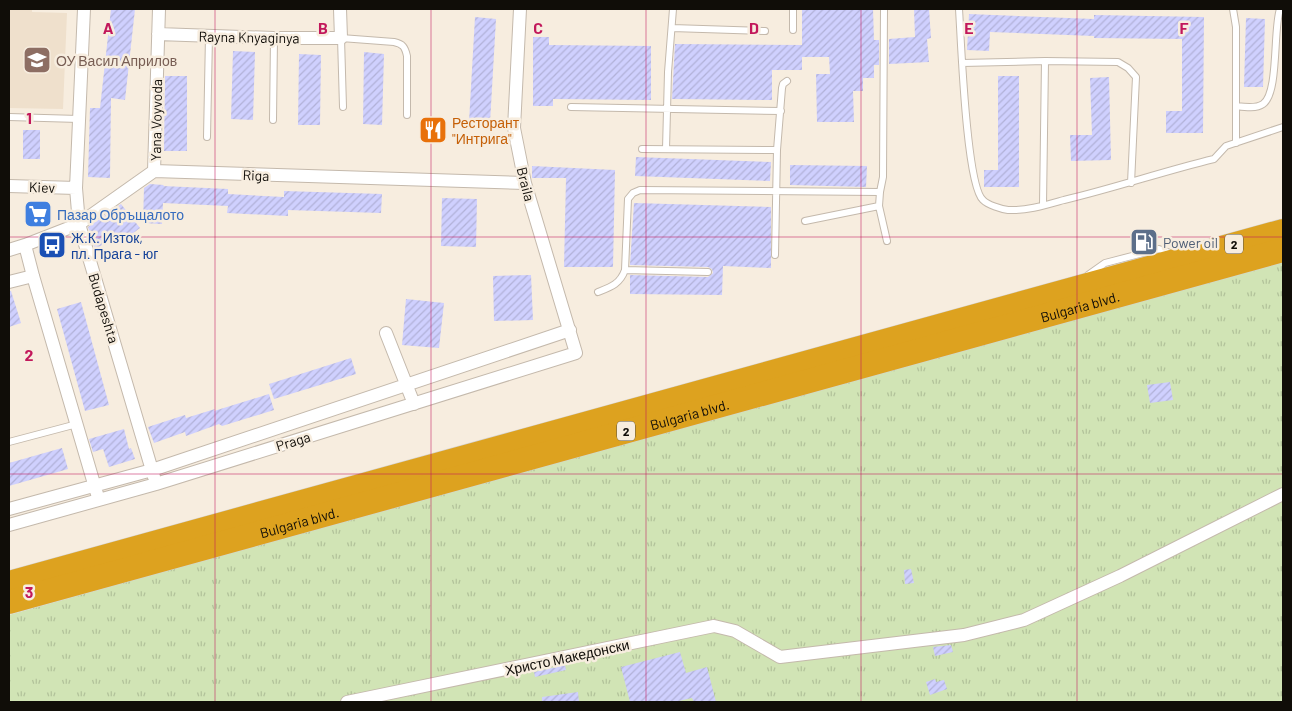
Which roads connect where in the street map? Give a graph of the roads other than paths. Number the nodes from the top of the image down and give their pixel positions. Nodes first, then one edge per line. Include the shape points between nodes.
1 (84, 9) edge
2 (159, 9) edge
3 (340, 9) edge
4 (520, 9) edge
5 (673, 9) edge
6 (793, 9) edge
7 (884, 9) edge
8 (959, 9) edge
9 (1233, 9) edge
10 (1280, 9) edge
11 (672, 28) junction
12 (793, 30) dead end
13 (765, 31) dead end
14 (158, 34) junction
15 (209, 36) junction
16 (274, 38) junction
17 (341, 38) junction
18 (1045, 61) junction
19 (962, 63) junction
20 (787, 81) dead end
21 (1236, 106) junction
22 (343, 107) dead end
23 (571, 107) dead end
24 (667, 109) junction
25 (781, 111) junction
26 (408, 115) dead end
27 (9, 117) edge
28 (79, 120) junction
29 (272, 120) dead end
30 (1283, 127) edge
31 (207, 137) dead end
32 (1236, 143) junction
33 (642, 148) dead end
34 (666, 149) junction
35 (777, 150) junction
36 (154, 171) junction
37 (1131, 183) junction
38 (525, 184) junction
39 (9, 186) edge
40 (76, 188) junction
41 (776, 190) junction
42 (880, 192) junction
43 (1043, 205) junction
44 (879, 206) junction
45 (806, 221) dead end
46 (80, 224) junction
47 (1283, 231) edge
48 (887, 241) dead end
49 (25, 245) junction
50 (9, 250) edge
51 (1283, 250) edge
52 (775, 255) dead end
53 (625, 270) junction
54 (708, 272) dead end
55 (33, 276) junction
56 (9, 282) edge
57 (598, 292) dead end
58 (570, 330) junction
59 (386, 333) dead end
60 (576, 353) joint
61 (407, 384) junction
62 (414, 404) junction
63 (77, 424) junction
64 (9, 442) edge
65 (152, 470) junction
66 (156, 484) junction
67 (95, 486) junction
68 (1283, 494) edge
69 (99, 501) junction
70 (9, 509) edge
71 (9, 525) edge
72 (9, 582) edge
73 (9, 602) edge
74 (347, 702) edge

1 - 28 street, Budapeshta
2 - 14 street, Yana Voyvoda
3 - 17 street
4 - 38 street, Braila via 514,128
5 - 11 lane
6 - 12 lane
7 - 42 lane via 883,177
8 - 19 lane
9 - 21 lane
10 - 21 lane via 1270,95 1263,104
11 - 13 lane
11 - 24 lane
14 - 15 street, Rayna Knyaginya
14 - 36 street, Yana Voyvoda
15 - 16 street, Rayna Knyaginya
15 - 31 lane
16 - 17 street, Rayna Knyaginya
16 - 29 lane
17 - 22 lane
17 - 26 lane via 394,42 406,49
18 - 19 lane
18 - 37 lane via 1118,62 1136,77
18 - 43 lane
19 - 43 lane via 977,191 984,201 1006,210
20 - 25 lane via 782,88
21 - 32 lane
23 - 24 lane
24 - 25 lane
24 - 34 lane
25 - 35 lane
27 - 28 lane
28 - 40 street, Budapeshta
30 - 32 lane
32 - 37 lane via 1226,146 1214,159
33 - 34 lane
34 - 35 lane
35 - 41 lane
36 - 38 street, Riga
36 - 46 street
37 - 43 lane
38 - 58 street, Braila
39 - 40 street, Kiev
40 - 46 street, Budapeshta
41 - 42 lane
41 - 52 lane
41 - 53 lane via 640,190 633,193 627,208
42 - 44 lane
44 - 45 lane
44 - 48 lane
46 - 49 street
46 - 65 street, Budapeshta
47 - 72 highway, Bulgaria blvd. / 2
49 - 50 street
49 - 55 street
51 - 73 highway, Bulgaria blvd. / 2
53 - 54 lane
53 - 57 lane via 617,284
55 - 56 street
55 - 63 street
58 - 60 street, Braila
58 - 61 street
59 - 61 street
60 - 62 street, Praga
61 - 62 street
61 - 65 street
62 - 66 street, Praga
63 - 64 lane
63 - 67 street
65 - 66 street, Budapeshta
65 - 67 street
66 - 69 street, Praga
67 - 69 street
67 - 70 street
68 - 74 street, Христо Македонски via 1024,620 964,635 780,658 735,631 714,626
69 - 71 street, Praga

